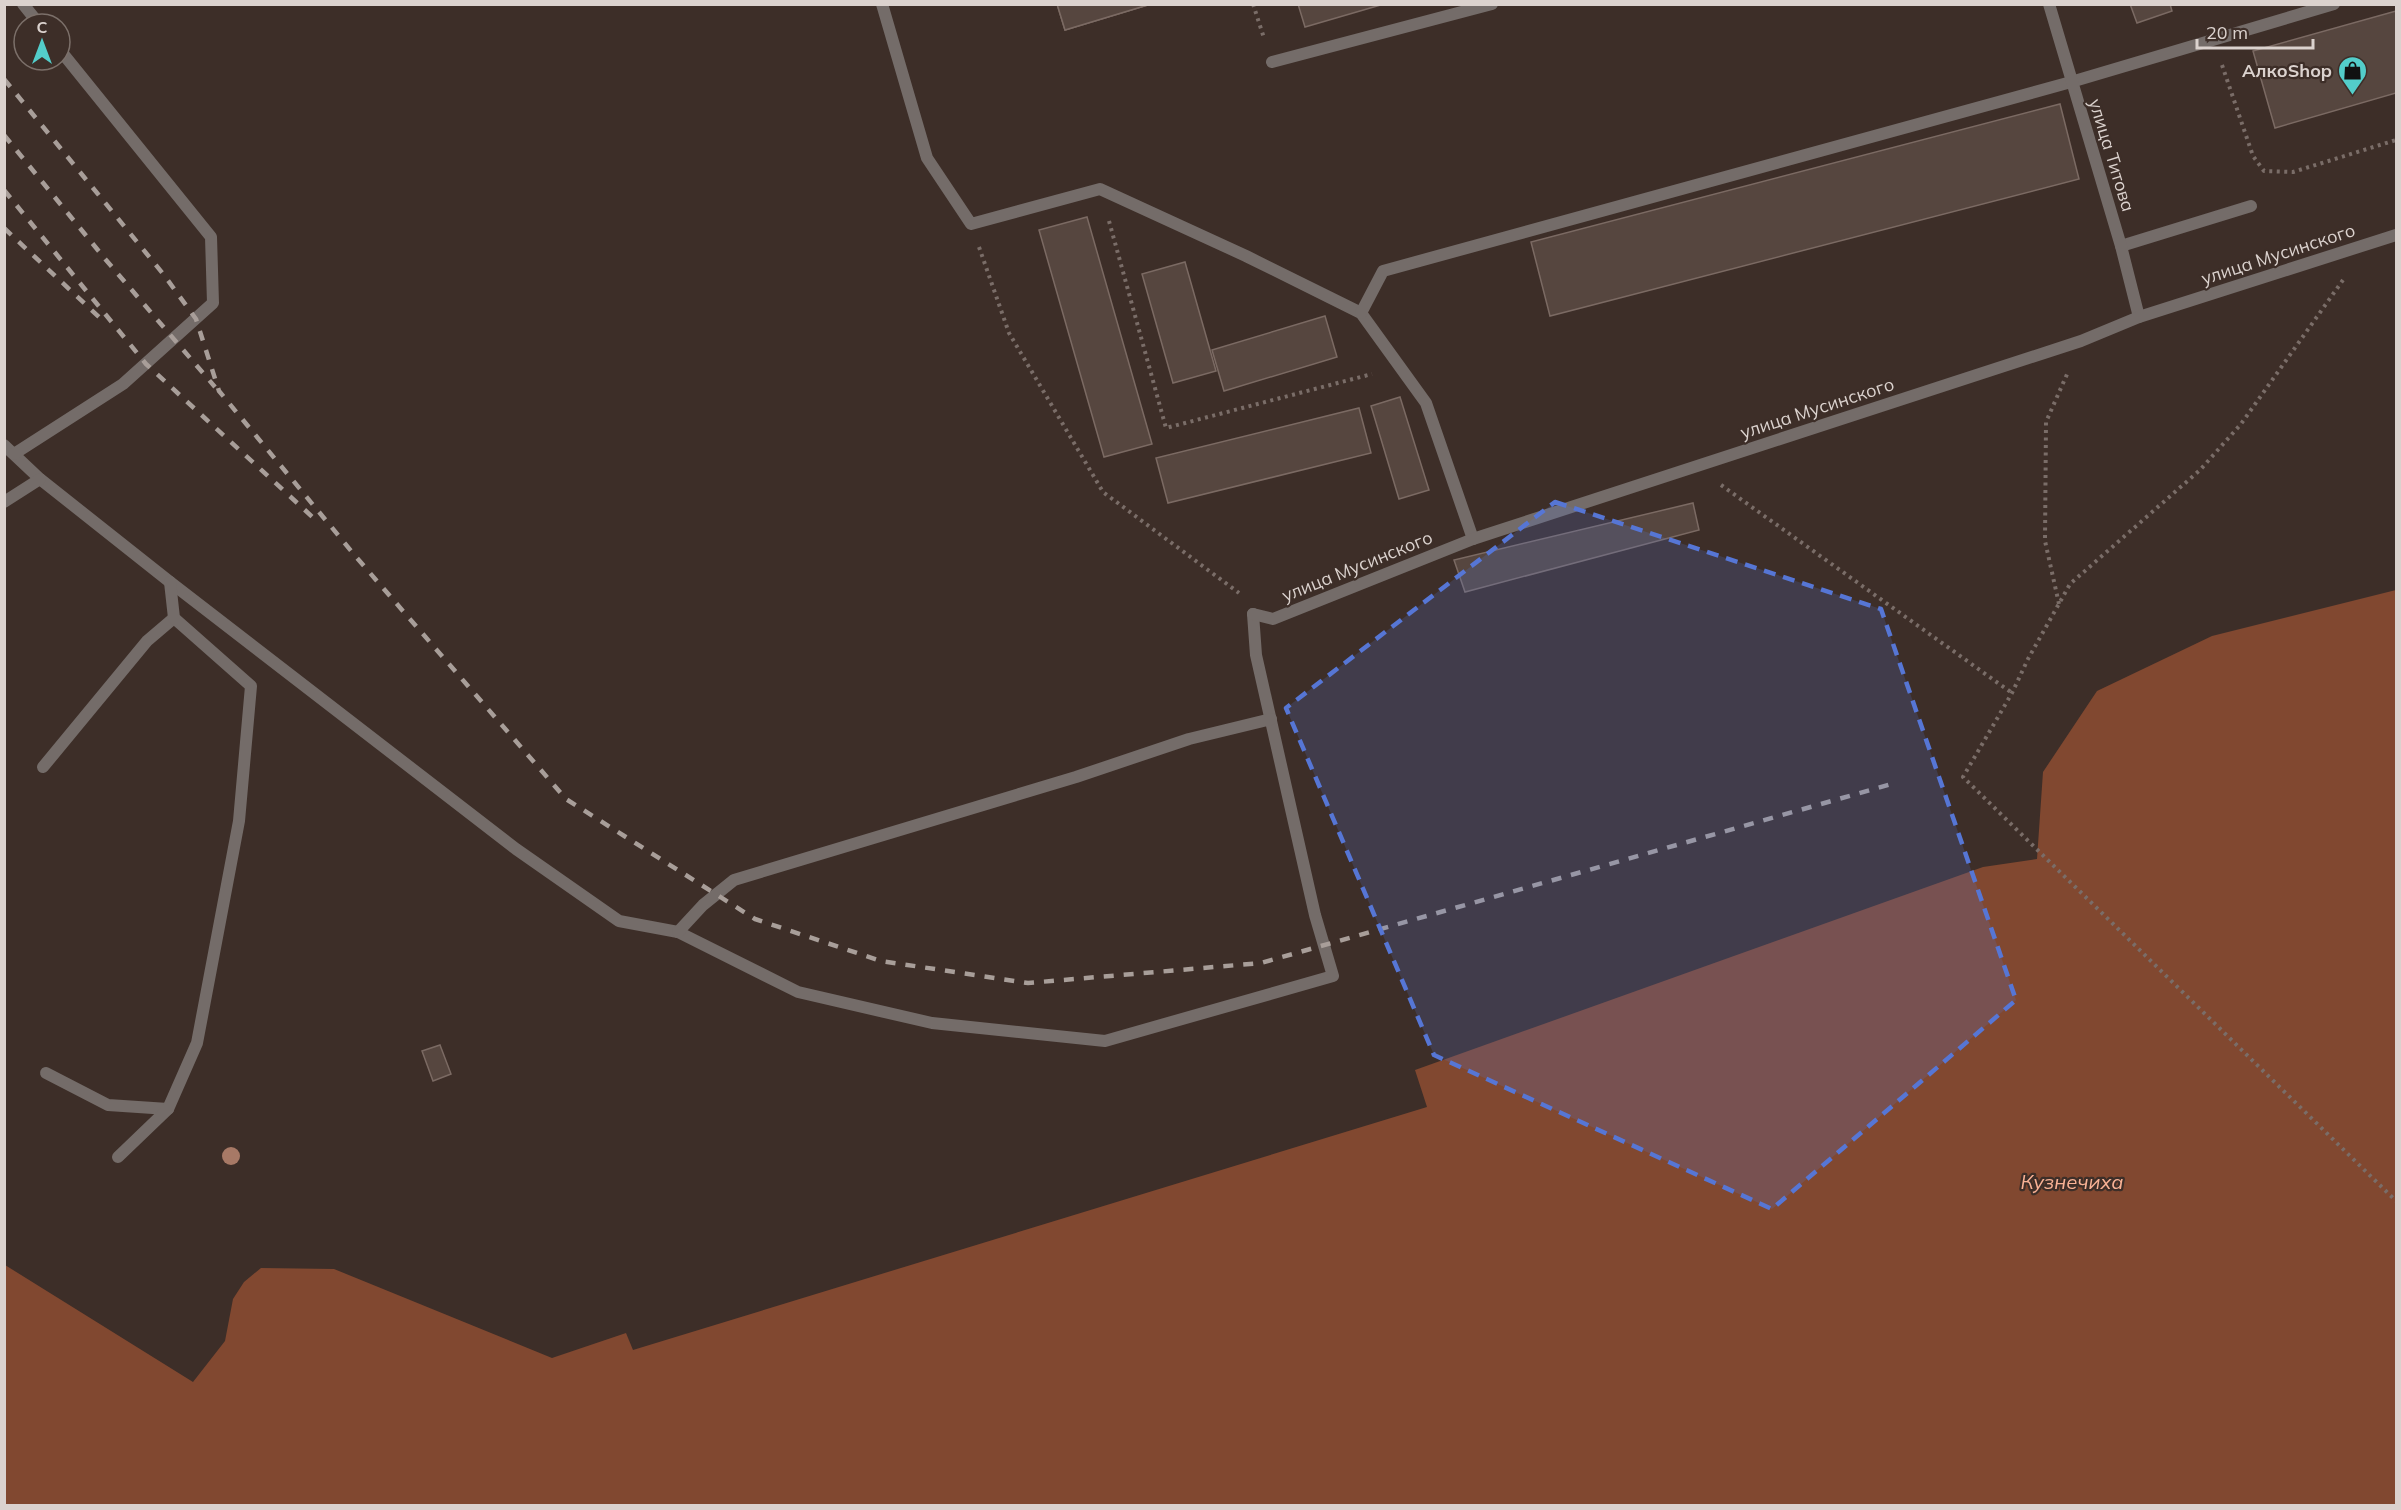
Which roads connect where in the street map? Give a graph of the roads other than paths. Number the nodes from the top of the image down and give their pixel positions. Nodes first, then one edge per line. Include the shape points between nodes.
1 (882, 4) edge
2 (1492, 4) edge
3 (2049, 4) edge
4 (2334, 4) edge
5 (1272, 62) road end
6 (72, 65) edge
7 (2071, 82) junction
8 (2251, 206) dead end
9 (2397, 236) edge
10 (2121, 246) junction
11 (1361, 313) junction
12 (2139, 317) junction
13 (4, 445) edge
14 (14, 454) junction
15 (40, 479) junction
16 (4, 502) edge
17 (1473, 539) junction
18 (170, 582) junction
19 (174, 618) junction
20 (1271, 719) junction
21 (43, 767) dead end
22 (678, 932) junction
23 (46, 1073) dead end
24 (168, 1109) junction
25 (118, 1158) dead end

1 - 11 street via 927,158 971,224 1100,189
2 - 5 street
3 - 7 street, улица Титова
4 - 7 street
6 - 14 street via 211,237 213,303 123,384
7 - 10 street, улица Титова
7 - 11 street via 1383,271
8 - 10 street
9 - 12 street, улица Мусинского
10 - 12 street, улица Титова
11 - 17 street via 1426,403
12 - 17 street, улица Мусинского via 2081,341
13 - 14 street
14 - 15 street
15 - 16 street
15 - 18 street
17 - 20 street, улица Мусинского via 1273,619 1253,614 1256,655
18 - 19 street
18 - 22 street via 516,849 619,921
19 - 21 street via 147,641
19 - 24 street via 251,686 239,821 197,1043
20 - 22 street via 1190,739 734,880 703,904
20 - 22 street via 1315,915 1333,976 1105,1041 932,1023 798,992
23 - 24 street via 108,1105
24 - 25 street

